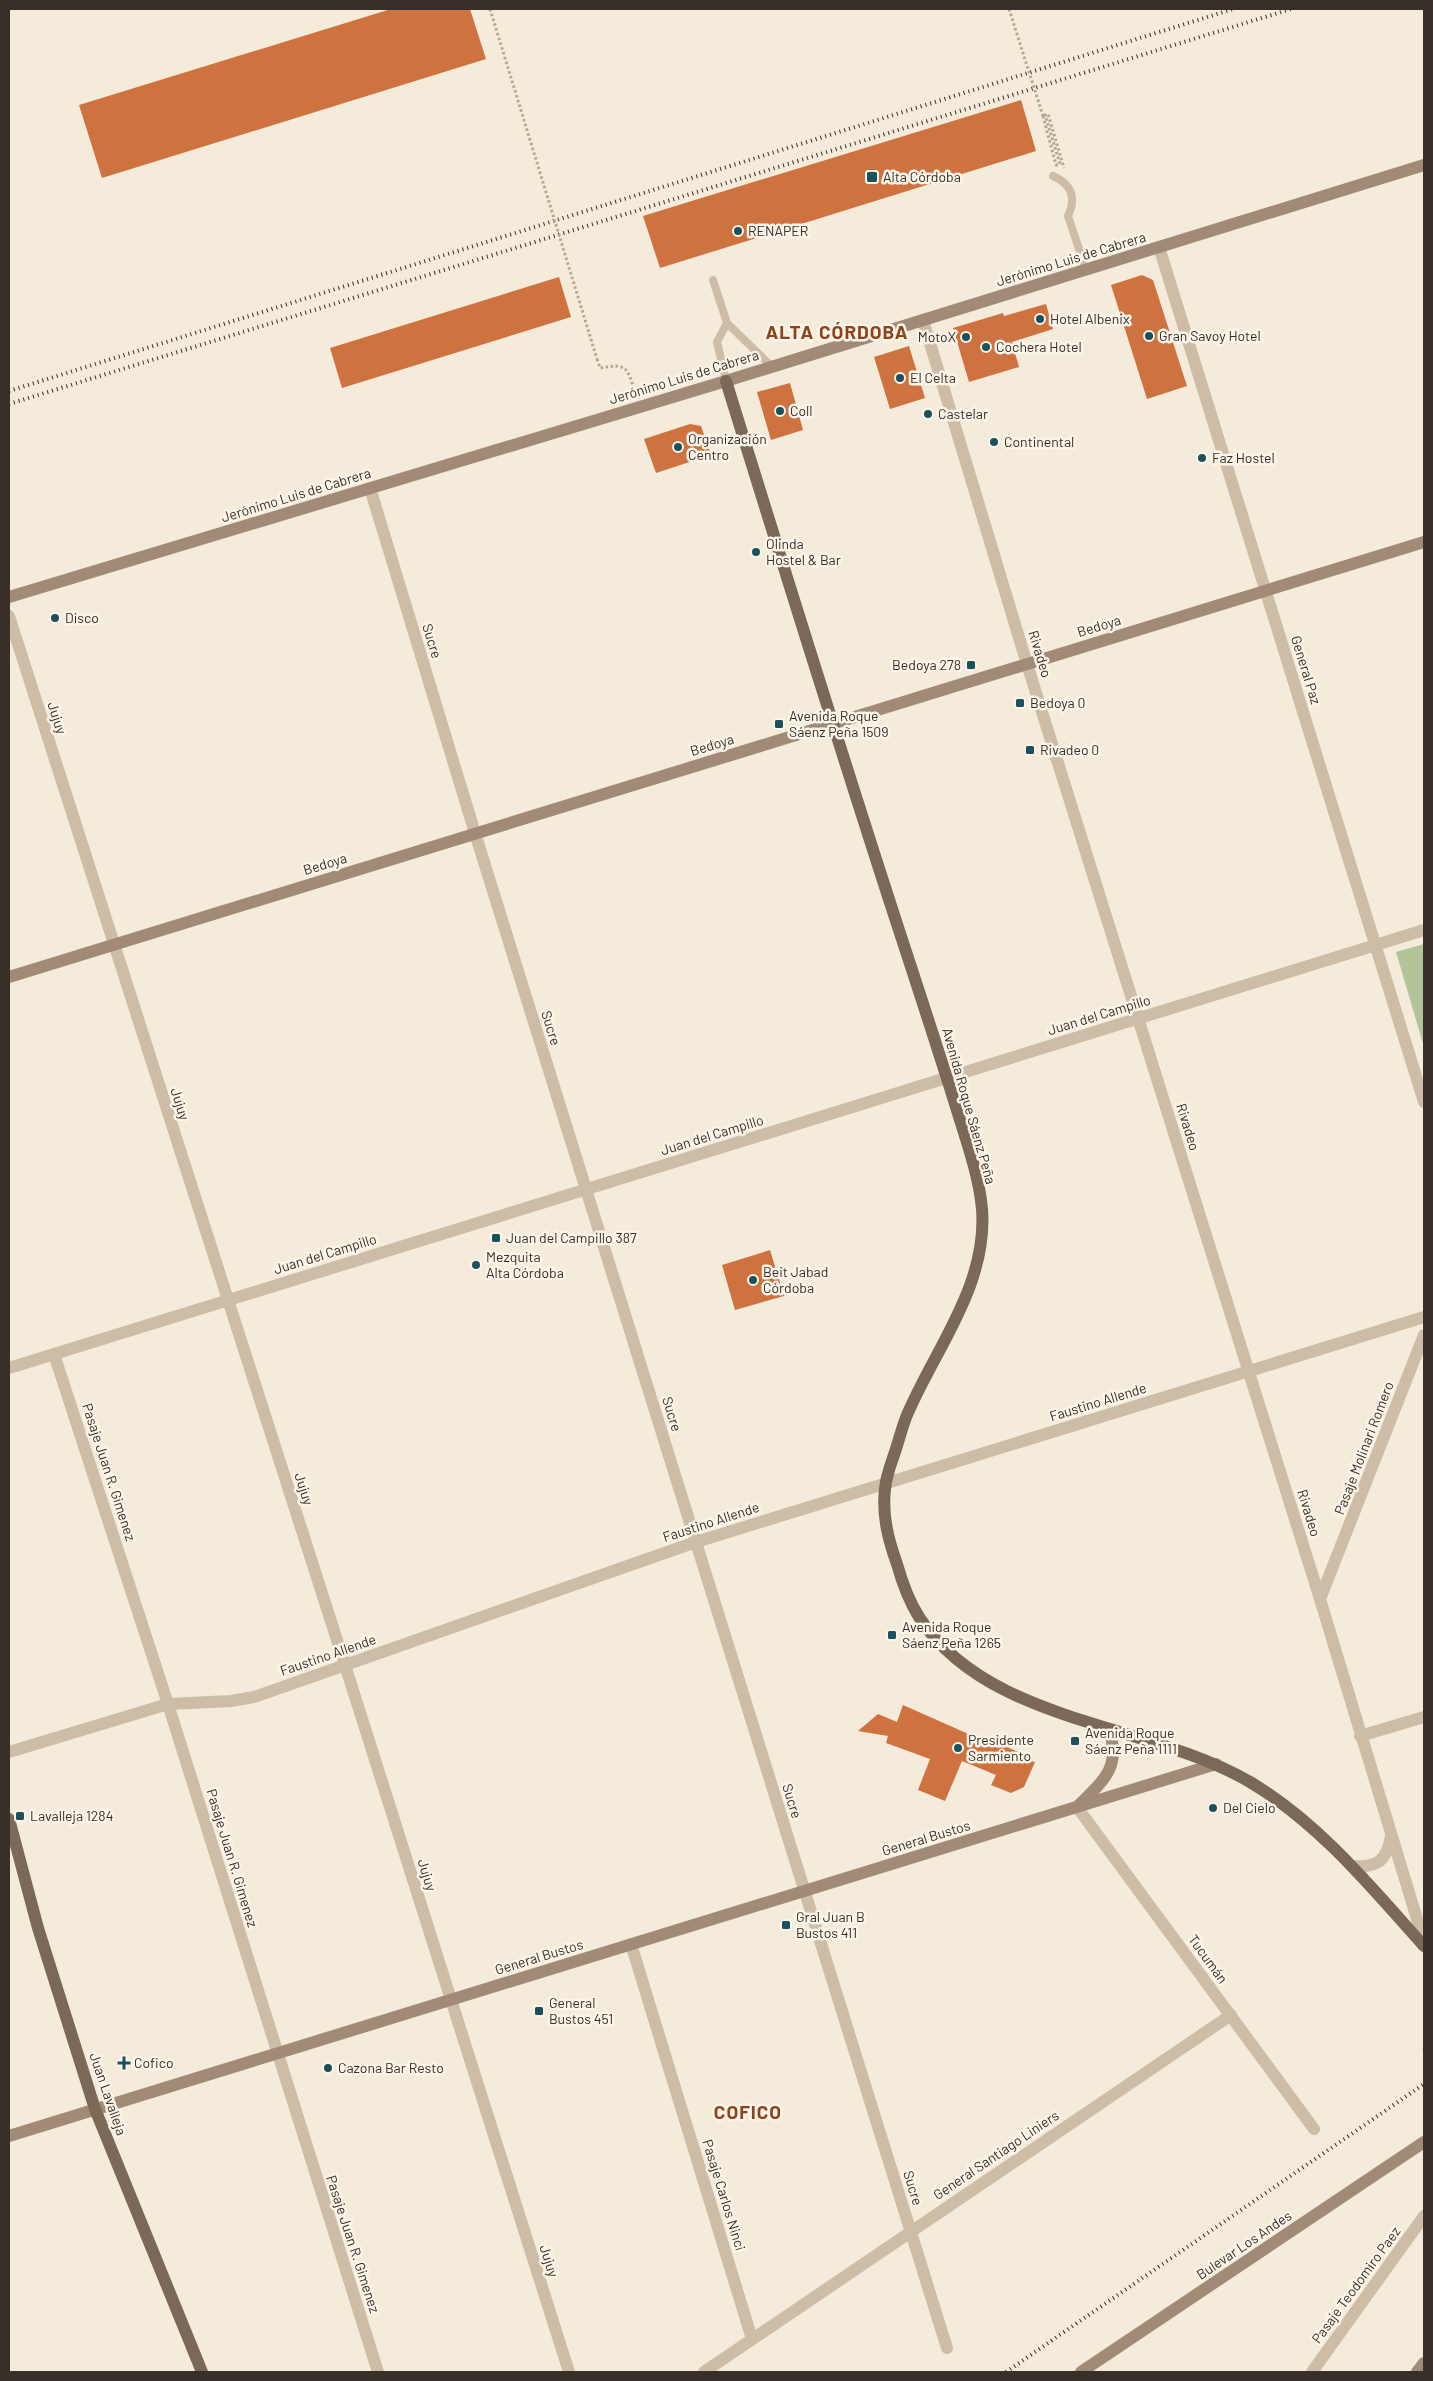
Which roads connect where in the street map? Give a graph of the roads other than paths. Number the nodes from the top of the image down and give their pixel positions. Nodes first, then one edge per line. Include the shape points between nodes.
1 (1424, 165) edge
2 (1053, 176) dead end
3 (1159, 247) junction
4 (1086, 270) junction
5 (712, 280) dead end
6 (923, 320) junction
7 (727, 323) junction
8 (771, 366) junction
9 (726, 381) junction
10 (370, 488) junction
11 (1424, 542) edge
12 (1266, 590) junction
13 (9, 597) edge
14 (9, 616) edge
15 (1027, 664) junction
16 (831, 724) junction
17 (475, 833) junction
18 (1424, 930) edge
19 (114, 944) junction
20 (1376, 945) junction
21 (9, 977) edge
22 (1138, 1019) junction
23 (947, 1078) junction
24 (1424, 1102) edge
25 (586, 1190) junction
26 (227, 1300) junction
27 (1424, 1317) edge
28 (1424, 1335) edge
29 (54, 1354) junction
30 (9, 1368) edge
31 (1249, 1371) junction
32 (885, 1484) junction
33 (696, 1542) junction
34 (1320, 1599) junction
35 (345, 1665) junction
36 (168, 1704) junction
37 (1424, 1717) edge
38 (1109, 1729) junction
39 (1360, 1736) junction
40 (9, 1752) edge
41 (1216, 1764) junction
42 (1078, 1807) junction
43 (9, 1819) edge
44 (1391, 1835) junction
45 (1352, 1866) junction
46 (804, 1891) junction
47 (1424, 1942) edge
48 (631, 1944) junction
49 (1424, 1946) edge
50 (450, 2000) junction
51 (1231, 2015) junction
52 (277, 2053) junction
53 (95, 2108) junction
54 (1314, 2129) dead end
55 (9, 2136) edge
56 (1424, 2142) edge
57 (1424, 2216) edge
58 (910, 2231) junction
59 (752, 2339) junction
60 (947, 2348) dead end
61 (1424, 2363) edge
62 (202, 2372) edge
63 (378, 2372) edge
64 (569, 2372) edge
65 (704, 2372) edge
66 (1081, 2372) edge
67 (1312, 2372) edge
68 (1417, 2372) edge

1 - 3 main road, Jerónimo Luis de Cabrera
2 - 4 lane via 1070,188 1073,197 1068,216
3 - 4 main road, Jerónimo Luis de Cabrera
3 - 12 street, General Paz
4 - 6 main road, Jerónimo Luis de Cabrera
5 - 7 lane
6 - 8 main road, Jerónimo Luis de Cabrera
6 - 15 street, Rivadeo
7 - 8 lane
7 - 9 lane via 717,342
8 - 9 main road, Jerónimo Luis de Cabrera
9 - 10 main road, Jerónimo Luis de Cabrera
9 - 16 main road, Avenida Roque Sáenz Peña
10 - 13 main road, Jerónimo Luis de Cabrera
10 - 17 street, Sucre
11 - 12 main road, Bedoya
12 - 15 main road, Bedoya
12 - 20 street, General Paz
14 - 19 street, Jujuy
15 - 16 main road, Bedoya
15 - 22 street, Rivadeo
16 - 17 main road, Bedoya
16 - 23 main road, Avenida Roque Sáenz Peña
17 - 19 main road, Bedoya
17 - 25 street, Sucre
18 - 20 street, Juan del Campillo
19 - 21 main road, Bedoya
19 - 26 street, Jujuy
20 - 22 street, Juan del Campillo
20 - 24 street, General Paz
22 - 23 street, Juan del Campillo
22 - 31 street, Rivadeo
23 - 25 street, Juan del Campillo
23 - 32 main road, Avenida Roque Sáenz Peña via 974,1166 982,1212 978,1259 953,1328 906,1416
25 - 26 street, Juan del Campillo
25 - 33 street, Sucre
26 - 29 street, Juan del Campillo
26 - 35 street, Jujuy
27 - 31 street, Faustino Allende
28 - 34 street, Pasaje Molinari Romero
29 - 30 street, Juan del Campillo
29 - 36 street, Pasaje Juan R. Gimenez
31 - 32 street, Faustino Allende
31 - 34 street, Rivadeo
32 - 33 street, Faustino Allende
32 - 38 main road, Avenida Roque Sáenz Peña via 884,1512 888,1537 902,1581 918,1616 946,1650 986,1679 1031,1701
33 - 35 street, Faustino Allende
33 - 46 street, Sucre
34 - 39 street, Rivadeo
35 - 36 street, Faustino Allende via 254,1697
35 - 50 street, Jujuy
36 - 40 street, Faustino Allende
36 - 52 street, Pasaje Juan R. Gimenez
37 - 39 street
38 - 41 main road, Avenida Roque Sáenz Peña via 1179,1749
38 - 42 main road, General Bustos via 1114,1743 1113,1764 1108,1776
39 - 44 street, Rivadeo
41 - 42 main road, General Bustos
41 - 45 main road, Avenida Roque Sáenz Peña via 1283,1804
42 - 46 main road, General Bustos
42 - 51 street, Tucumán
43 - 53 main road, Juan Lavalleja via 38,1928
44 - 45 street via 1389,1850 1379,1863
44 - 47 street, Rivadeo
45 - 49 main road, Avenida Roque Sáenz Peña
46 - 48 main road, General Bustos
46 - 58 street, Sucre
48 - 50 main road, General Bustos
48 - 59 street, Pasaje Carlos Ninci
50 - 52 main road, General Bustos
50 - 64 street, Jujuy
51 - 54 street, Tucumán
51 - 58 street, General Santiago Liniers
52 - 53 main road, General Bustos
52 - 63 street, Pasaje Juan R. Gimenez
53 - 55 main road, General Bustos
53 - 62 main road, Juan Lavalleja
56 - 66 main road, Bulevar Los Andes
57 - 67 street, Pasaje Teodomiro Paez
58 - 59 street, General Santiago Liniers
58 - 60 street, Sucre
59 - 65 street, General Santiago Liniers
61 - 68 main road

